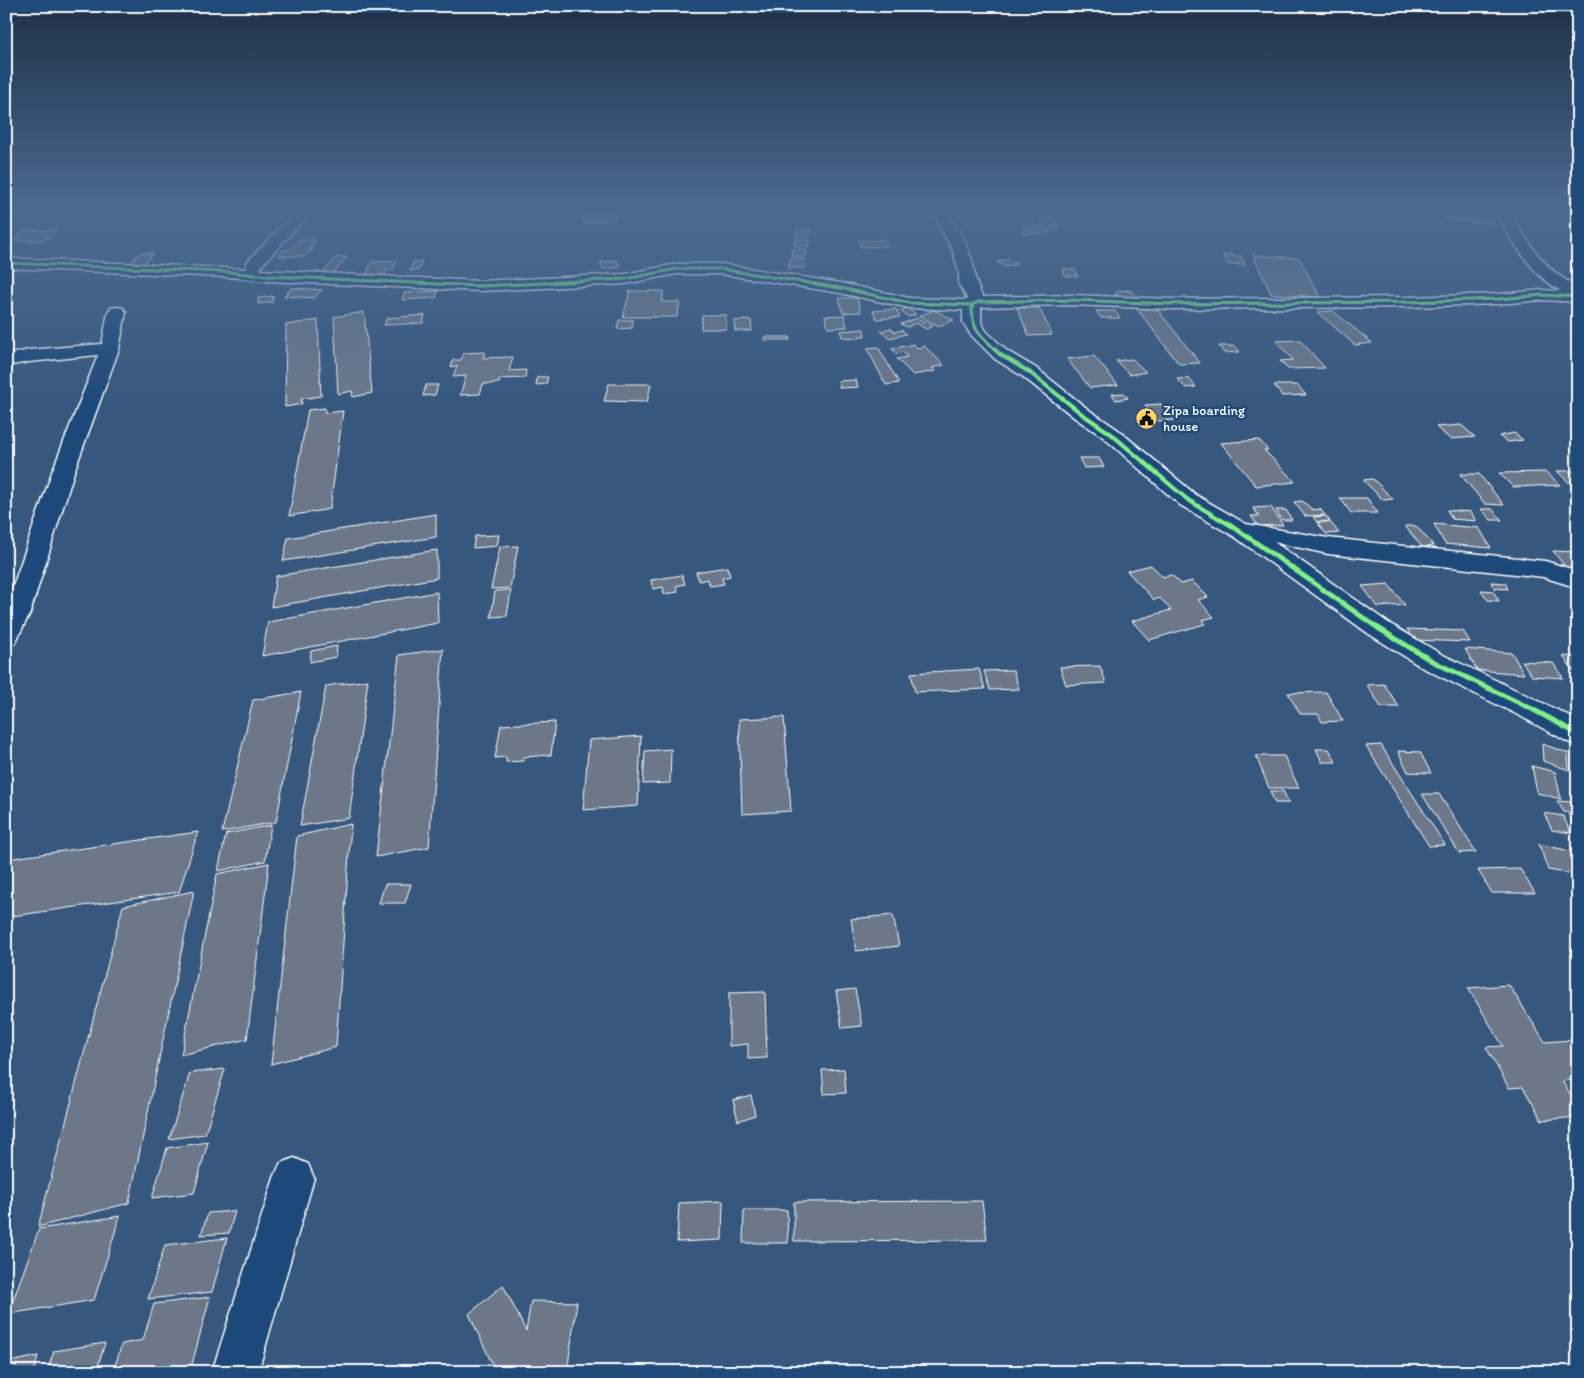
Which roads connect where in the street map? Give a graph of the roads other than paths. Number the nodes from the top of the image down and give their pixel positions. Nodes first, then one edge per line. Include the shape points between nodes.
1 (275, 275) edge
2 (644, 275) edge
3 (763, 275) edge
4 (968, 275) edge
5 (1548, 275) edge
6 (1578, 292) edge
7 (1578, 297) edge
8 (975, 303) junction
9 (117, 312) dead end
10 (110, 349) junction
11 (6, 361) edge
12 (1235, 527) junction
13 (1578, 580) edge
14 (6, 636) edge
15 (1578, 734) edge
16 (294, 1178) dead end
17 (235, 1372) edge

1 - 2 street via 479,286
3 - 8 street via 910,303
4 - 8 street via 967,285
5 - 6 street via 1560,285
7 - 8 street via 1542,295 1409,302 1171,304 1072,300
8 - 12 street via 972,322 979,334 1001,355 1110,433 1188,500
9 - 10 street
10 - 11 street
10 - 14 street via 63,472 17,613
12 - 13 street via 1337,547 1545,569
12 - 15 street via 1378,628 1432,661
16 - 17 street

